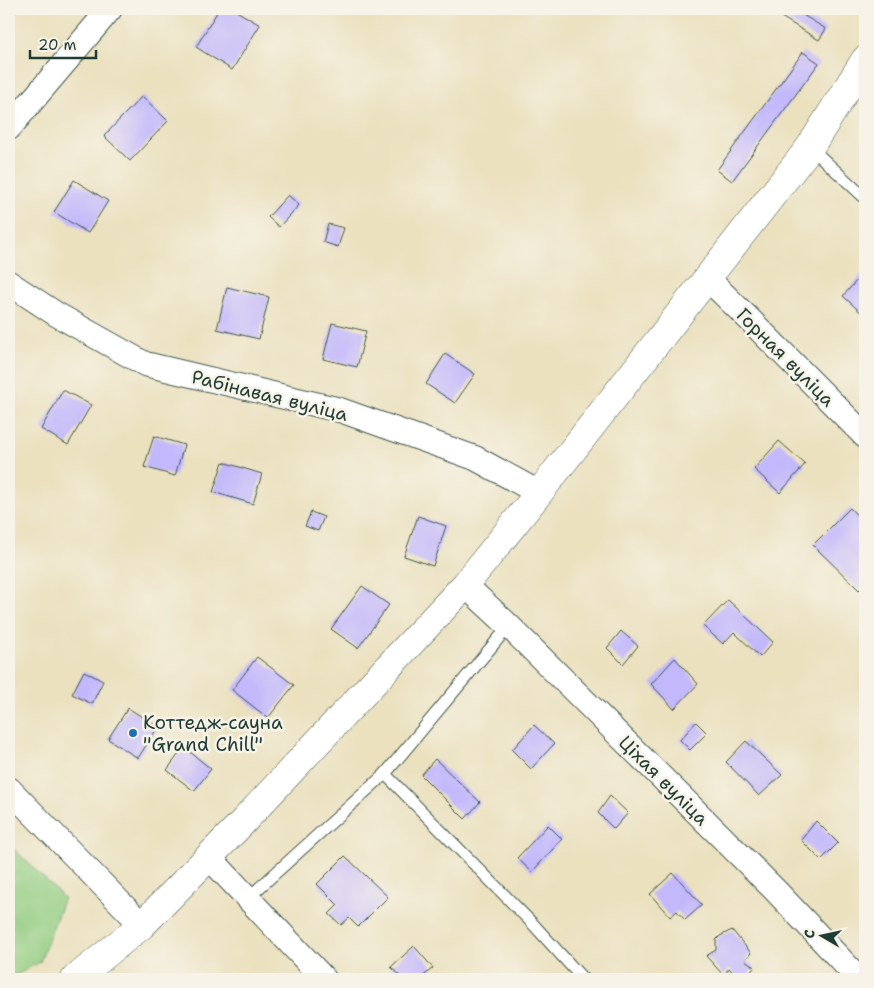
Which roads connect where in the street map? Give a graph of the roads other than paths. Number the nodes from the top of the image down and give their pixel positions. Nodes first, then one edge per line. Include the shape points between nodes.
1 (110, 9) edge
2 (865, 60) edge
3 (9, 128) edge
4 (810, 147) junction
5 (865, 198) edge
6 (707, 278) junction
7 (9, 283) edge
8 (865, 436) edge
9 (539, 494) junction
10 (465, 585) junction
11 (509, 626) junction
12 (385, 774) junction
13 (9, 789) edge
14 (208, 856) junction
15 (248, 898) junction
16 (142, 925) junction
17 (79, 978) edge
18 (324, 979) edge
19 (583, 979) edge
20 (859, 979) edge

1 - 3 street
2 - 4 street
4 - 5 lane
4 - 6 street
6 - 8 street, Горная вуліца
6 - 9 street
7 - 9 street, Рабінавая вуліца via 56,314 145,364 340,410 475,458
9 - 10 street
10 - 11 street, Ціхая вуліца
10 - 14 street
11 - 12 lane
11 - 20 street, Ціхая вуліца via 775,890
12 - 15 lane
12 - 19 lane
13 - 16 street
14 - 15 street
14 - 16 street
15 - 18 street
16 - 17 street

